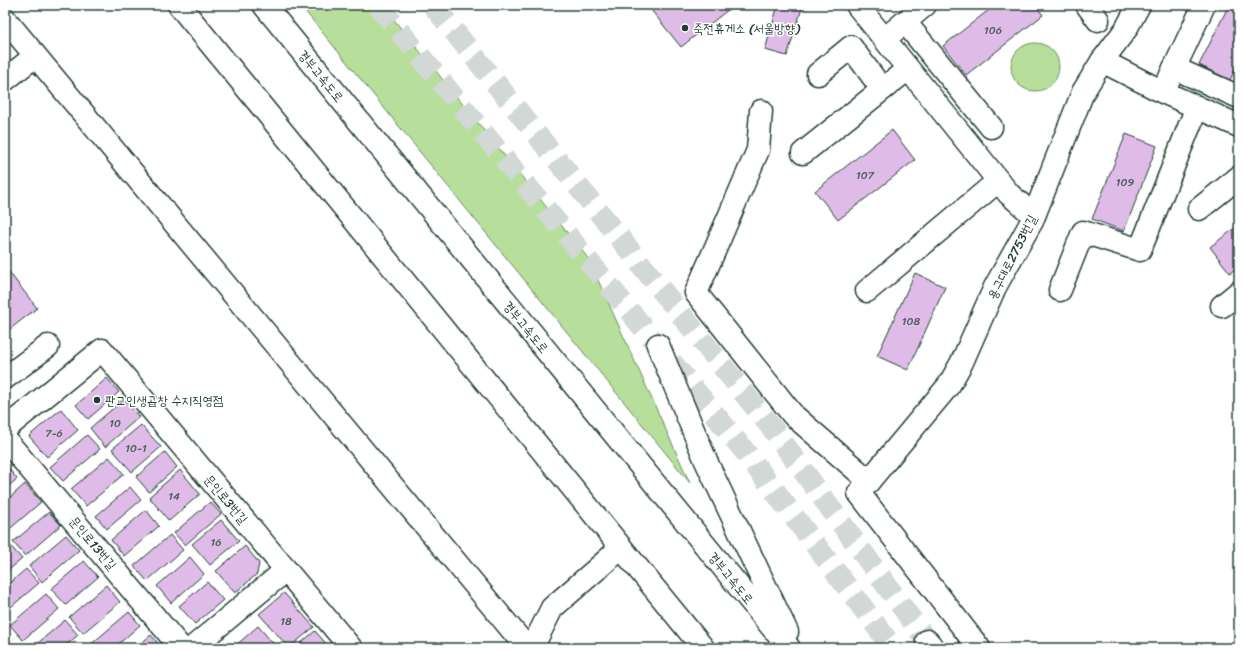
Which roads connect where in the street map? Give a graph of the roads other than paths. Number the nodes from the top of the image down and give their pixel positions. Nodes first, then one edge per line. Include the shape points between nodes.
1 (178, 5) edge
2 (264, 5) edge
3 (857, 5) edge
4 (925, 5) edge
5 (1139, 5) edge
6 (1204, 5) edge
7 (5, 19) edge
8 (905, 22) junction
9 (884, 39) junction
10 (35, 56) junction
11 (1102, 61) junction
12 (1174, 68) junction
13 (908, 69) junction
14 (818, 74) dead end
15 (5, 80) edge
16 (882, 89) junction
17 (1163, 92) junction
18 (1239, 97) edge
19 (1197, 107) junction
20 (760, 111) dead end
21 (1239, 126) edge
22 (992, 128) dead end
23 (803, 153) dead end
24 (1239, 177) edge
25 (998, 181) junction
26 (1199, 208) dead end
27 (1032, 221) junction
28 (1060, 290) dead end
29 (866, 291) dead end
30 (1239, 292) edge
31 (1222, 306) dead end
32 (658, 345) dead end
33 (48, 346) dead end
34 (5, 378) edge
35 (5, 429) edge
36 (5, 439) edge
37 (864, 487) junction
38 (621, 548) junction
39 (286, 570) junction
40 (182, 648) edge
41 (192, 648) edge
42 (351, 648) edge
43 (527, 648) edge
44 (532, 648) edge
45 (703, 648) edge
46 (789, 648) edge
47 (794, 648) edge
48 (979, 648) edge

1 - 38 main road
2 - 46 main road, 경부고속도로
3 - 9 main road
4 - 8 main road
5 - 11 main road, 용구대로2753번길 via 1126,30
6 - 12 main road
7 - 10 main road
8 - 9 main road
8 - 22 main road
9 - 13 main road
10 - 15 main road
10 - 43 main road
11 - 17 main road
11 - 27 main road, 용구대로2753번길 via 1083,92
12 - 17 main road
12 - 18 main road
13 - 16 main road
13 - 25 main road
14 - 16 main road via 851,47
16 - 23 main road
17 - 19 main road
19 - 21 main road
19 - 28 main road via 1140,250 1083,232
20 - 37 main road via 758,150 696,293 793,415
24 - 26 main road
25 - 27 main road via 1032,214
25 - 29 main road
27 - 37 main road, 용구대로2753번길 via 995,287 949,386
30 - 31 main road
32 - 47 main road via 706,461
33 - 34 main road
35 - 39 main road, 문인로3번길 via 102,350
36 - 40 main road, 문인로13번길
37 - 48 main road
38 - 44 main road via 552,608
38 - 45 main road
39 - 41 main road
39 - 42 main road, 문인로3번길

